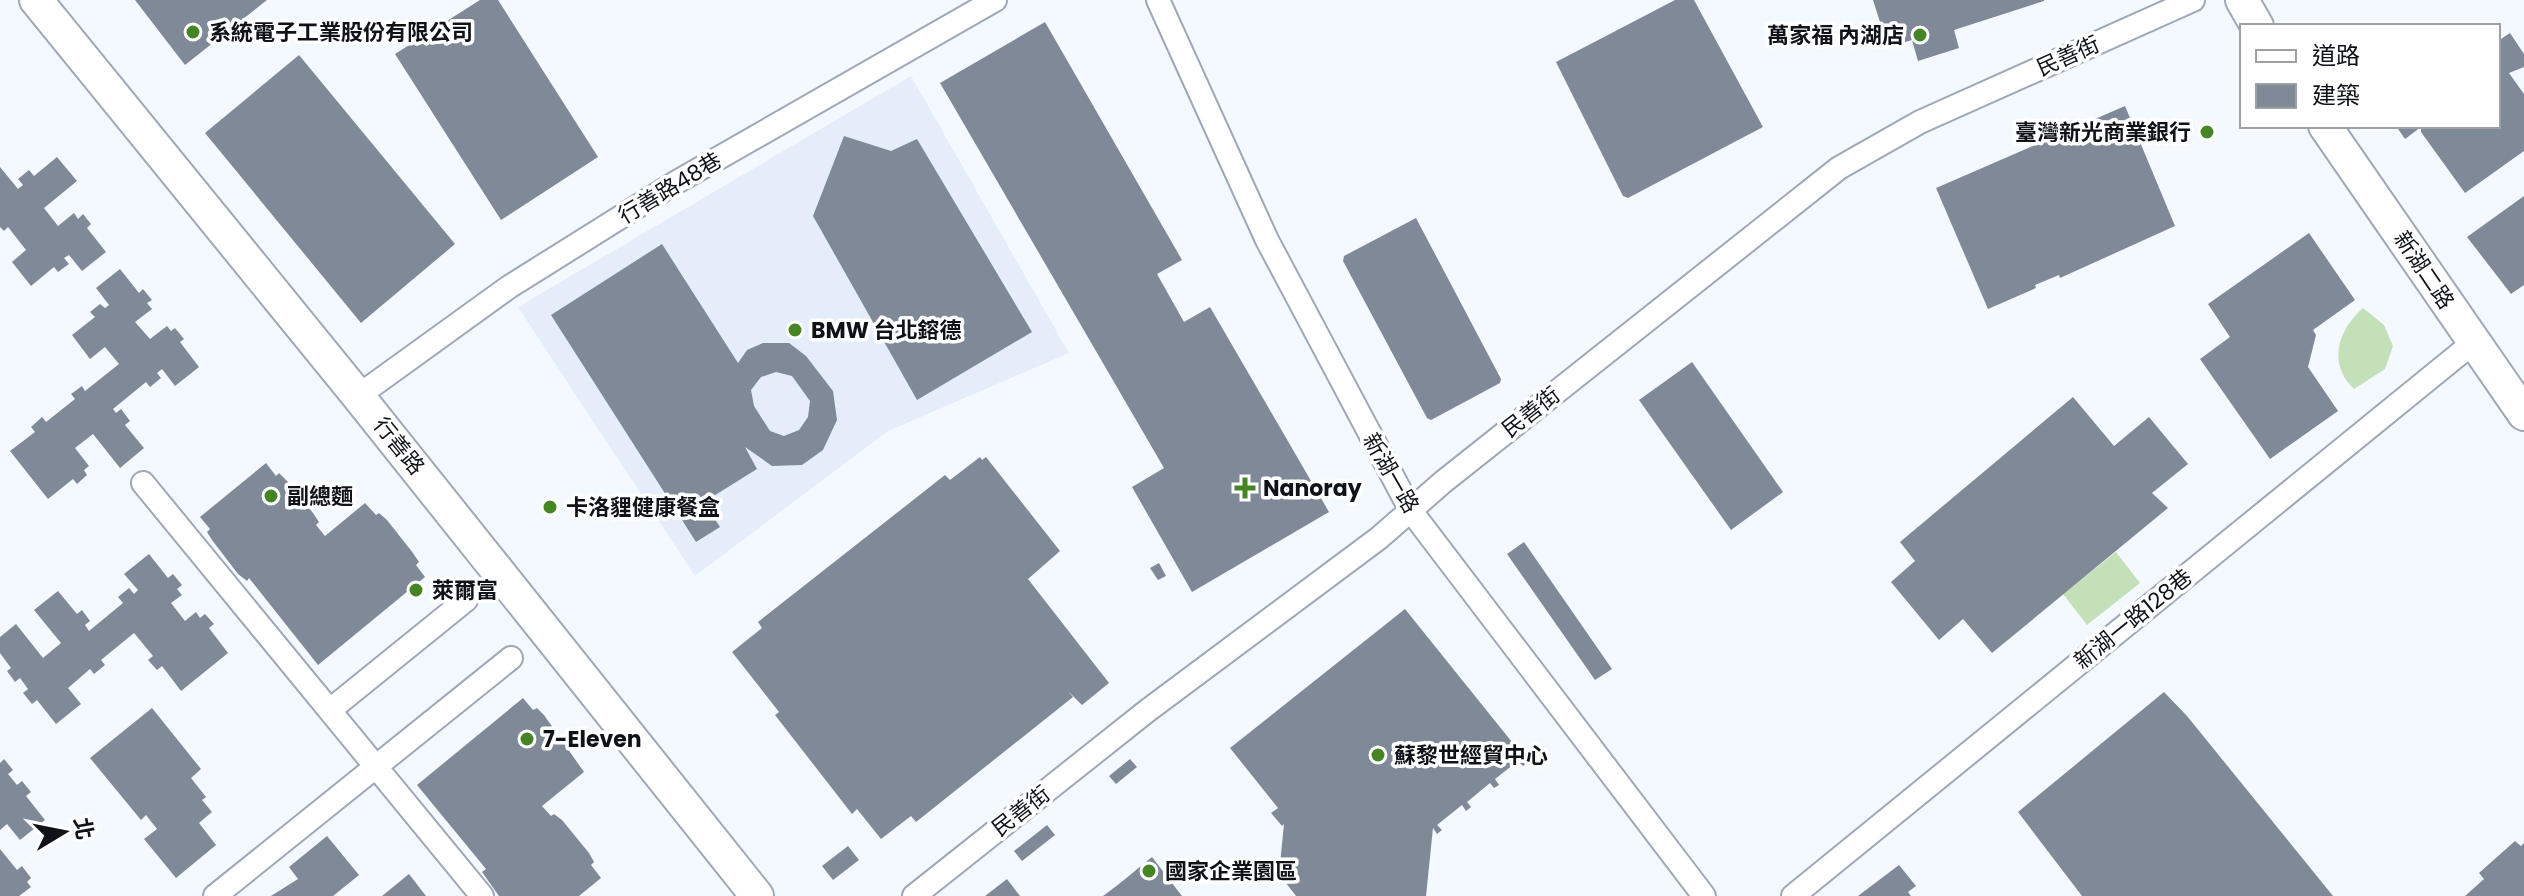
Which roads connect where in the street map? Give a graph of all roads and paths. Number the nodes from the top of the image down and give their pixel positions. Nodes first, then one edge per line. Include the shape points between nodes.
1 (36, 0) edge
2 (995, 0) edge
3 (1158, 0) edge
4 (2193, 0) edge
5 (2242, 0) edge
6 (2256, 24) edge
7 (2326, 128) edge
8 (2474, 342) junction
9 (358, 396) junction
10 (2524, 414) edge
11 (143, 483) dead end
12 (1411, 511) junction
13 (466, 600) dead end
14 (511, 658) dead end
15 (330, 710) junction
16 (377, 768) junction
17 (215, 896) edge
18 (482, 896) edge
19 (757, 896) edge
20 (914, 896) edge
21 (1704, 896) edge
22 (1793, 896) edge

1 - 9 street, 行善路
2 - 9 street, 行善路48巷 via 675,183 509,287
3 - 12 street, 新湖一路 via 1267,240
4 - 12 street, 民善街 via 1920,122 1839,168
5 - 6 street
7 - 8 street, 新湖二路
8 - 10 street, 新湖二路
8 - 22 street, 新湖一路128巷
9 - 19 street, 行善路
11 - 15 street
12 - 20 street, 民善街
12 - 21 street, 新湖一路
13 - 15 street
14 - 16 street
15 - 16 street
16 - 17 street
16 - 18 street

